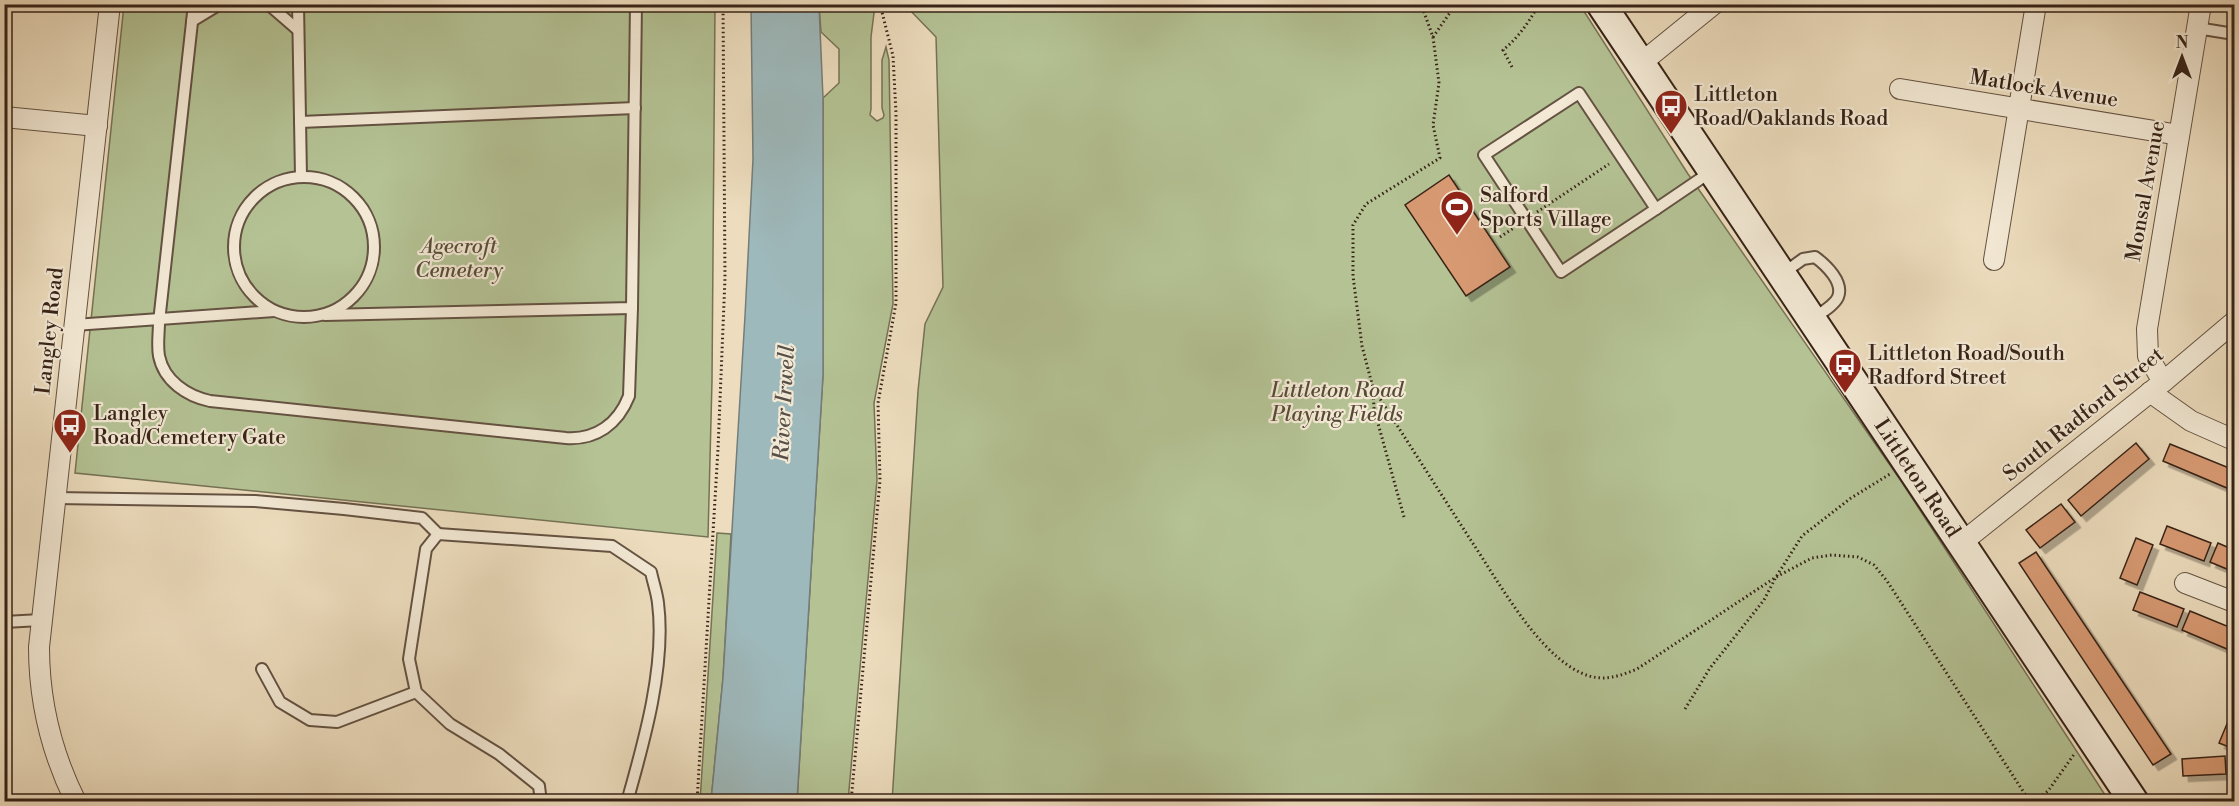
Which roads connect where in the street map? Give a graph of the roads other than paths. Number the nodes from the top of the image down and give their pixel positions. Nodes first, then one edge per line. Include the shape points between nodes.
1 (110, 4) edge
2 (194, 4) edge
3 (220, 4) edge
4 (268, 4) edge
5 (298, 4) edge
6 (636, 4) edge
7 (1601, 4) edge
8 (1714, 4) edge
9 (2036, 4) edge
10 (2201, 4) edge
11 (192, 21) junction
12 (2197, 27) junction
13 (298, 30) junction
14 (2235, 34) edge
15 (1640, 64) junction
16 (1900, 88) dead end
17 (635, 108) junction
18 (2019, 108) junction
19 (4, 117) edge
20 (300, 122) junction
21 (97, 126) junction
22 (2179, 135) junction
23 (1713, 171) junction
24 (301, 177) junction
25 (1656, 209) junction
26 (1994, 260) dead end
27 (1781, 274) junction
28 (632, 308) junction
29 (274, 311) junction
30 (324, 315) junction
31 (159, 320) junction
32 (1811, 320) junction
33 (2235, 322) edge
34 (74, 326) junction
35 (2156, 387) junction
36 (2235, 440) edge
37 (55, 498) junction
38 (438, 534) junction
39 (1960, 544) junction
40 (2185, 583) dead end
41 (2235, 603) edge
42 (41, 620) junction
43 (4, 622) edge
44 (262, 669) dead end
45 (416, 692) junction
46 (76, 801) edge
47 (541, 801) edge
48 (627, 801) edge
49 (2134, 801) edge

1 - 21 street, Langley Road
2 - 11 lane
3 - 11 lane
4 - 13 lane
5 - 13 lane
6 - 17 lane
7 - 15 street, Littleton Road
8 - 15 street
9 - 18 street
10 - 12 street, Monsal Avenue
11 - 31 lane
12 - 14 lane
12 - 22 street, Monsal Avenue
13 - 20 lane
15 - 23 street, Littleton Road
16 - 18 street, Matlock Avenue
17 - 20 lane
17 - 28 lane
18 - 22 street, Matlock Avenue
18 - 26 street
19 - 21 street
20 - 24 lane
21 - 34 street, Langley Road
22 - 35 street, Monsal Avenue via 2147,329 2148,356
23 - 25 lane
23 - 27 street, Littleton Road
24 - 29 lane via 275,183 258,195 244,210 235,236 239,275 253,296
24 - 30 lane via 330,182 349,193 363,209 374,236 368,278 350,301
25 - 25 lane via 1579,93 1484,155 1562,272
27 - 32 street, Littleton Road
27 - 32 lane via 1803,259 1815,257 1830,271 1839,289 1838,297
28 - 30 lane
28 - 31 lane via 631,387 626,406 605,429 576,439 199,398 179,388 163,367
29 - 30 lane via 299,318
29 - 31 lane
31 - 34 lane
32 - 39 street, Littleton Road
33 - 35 street, South Radford Street
34 - 37 street, Langley Road
35 - 36 street via 2191,422
35 - 39 street, South Radford Street
37 - 38 lane via 255,501 388,513 422,518
37 - 42 street, Langley Road
38 - 45 lane via 426,549 410,659
38 - 48 lane via 612,546 651,572 658,603 658,652 647,728
39 - 49 street, Littleton Road
40 - 41 street
42 - 43 lane
42 - 46 street, Langley Road via 39,670 45,717 57,760
44 - 45 lane via 280,702 310,720 337,722
45 - 47 lane via 450,724 499,754 539,786

